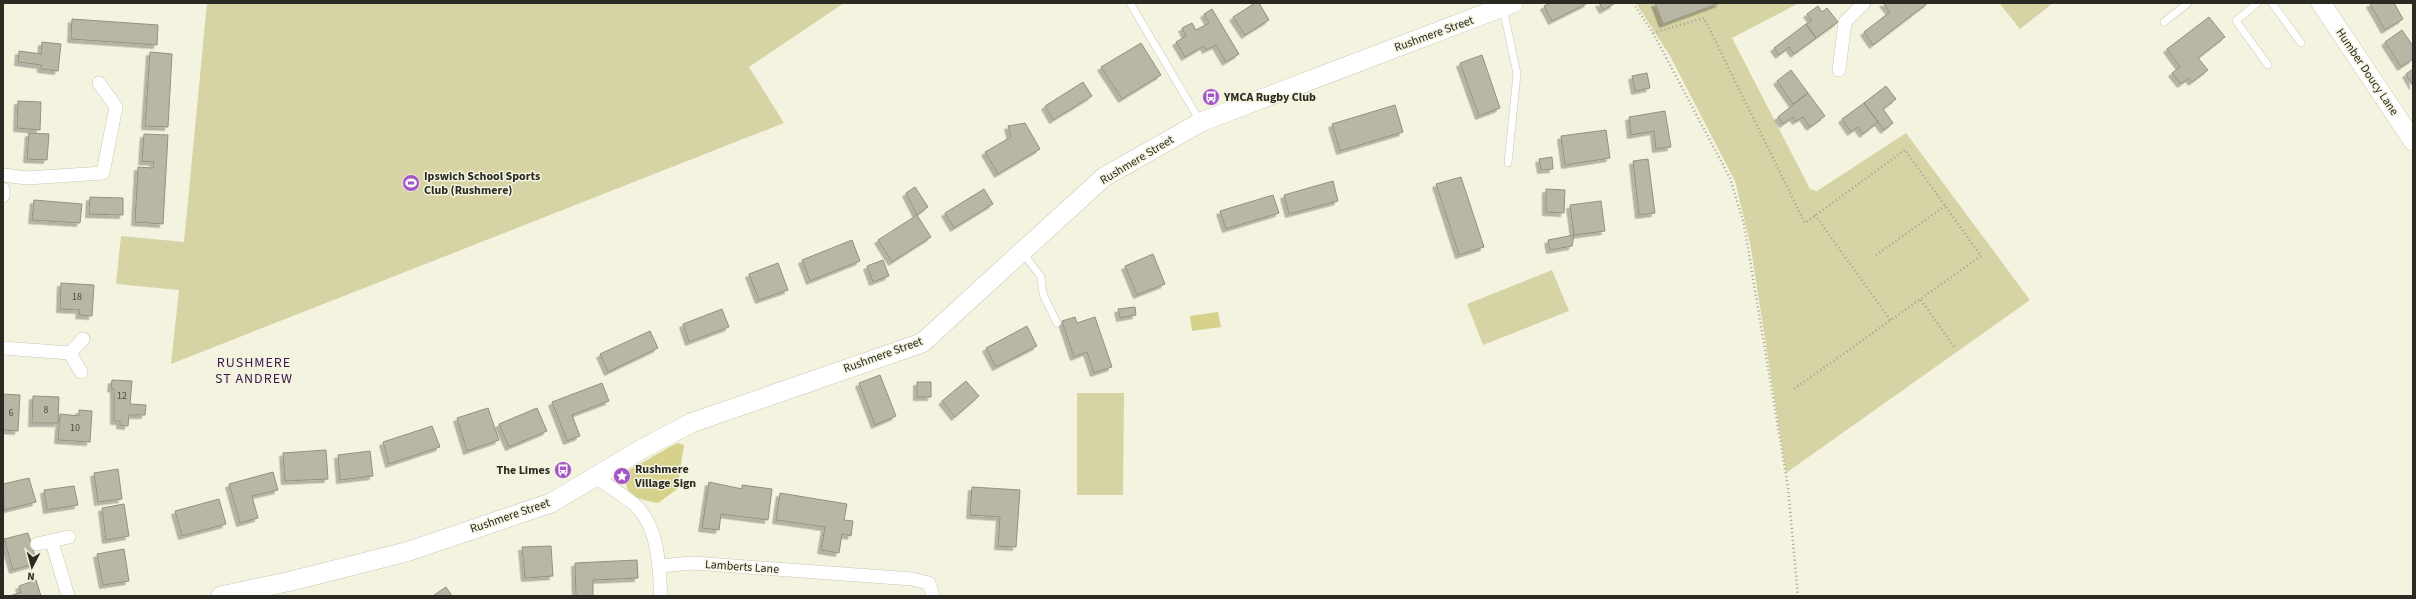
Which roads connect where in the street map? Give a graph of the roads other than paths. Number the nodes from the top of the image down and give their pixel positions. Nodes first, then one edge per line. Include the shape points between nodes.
1 (1130, 3) edge
2 (1864, 3) edge
3 (2188, 3) edge
4 (2257, 3) edge
5 (2272, 3) edge
6 (2321, 3) edge
7 (1508, 6) edge
8 (2164, 22) dead end
9 (2301, 43) dead end
10 (2268, 65) dead end
11 (1839, 70) dead end
12 (99, 82) dead end
13 (1201, 122) junction
14 (2413, 141) edge
15 (1508, 163) dead end
16 (3, 175) edge
17 (3, 190) edge
18 (3, 196) edge
19 (1022, 252) junction
20 (1057, 323) dead end
21 (83, 339) dead end
22 (3, 348) edge
23 (70, 353) junction
24 (81, 372) dead end
25 (594, 476) junction
26 (69, 537) dead end
27 (52, 542) junction
28 (37, 544) dead end
29 (659, 566) junction
30 (68, 596) edge
31 (220, 596) edge
32 (661, 596) edge
33 (933, 596) edge

1 - 13 lane
2 - 11 street via 1845,22
3 - 8 lane
4 - 10 lane via 2236,21
5 - 9 lane
6 - 14 street, Humber Doucy Lane
7 - 13 street, Rushmere Street
7 - 15 lane via 1517,74
12 - 16 street via 116,107 103,173 27,178
13 - 19 street, Rushmere Street via 1104,177
17 - 18 street
19 - 20 lane via 1041,277 1043,294
19 - 25 street, Rushmere Street via 922,343 691,423
21 - 23 street
22 - 23 street
23 - 24 street
25 - 29 street via 638,508 651,527
25 - 31 street, Rushmere Street via 551,503 406,552
26 - 27 street
27 - 28 street
27 - 30 street
29 - 32 street
29 - 33 street, Lamberts Lane via 693,563 912,579 929,583

